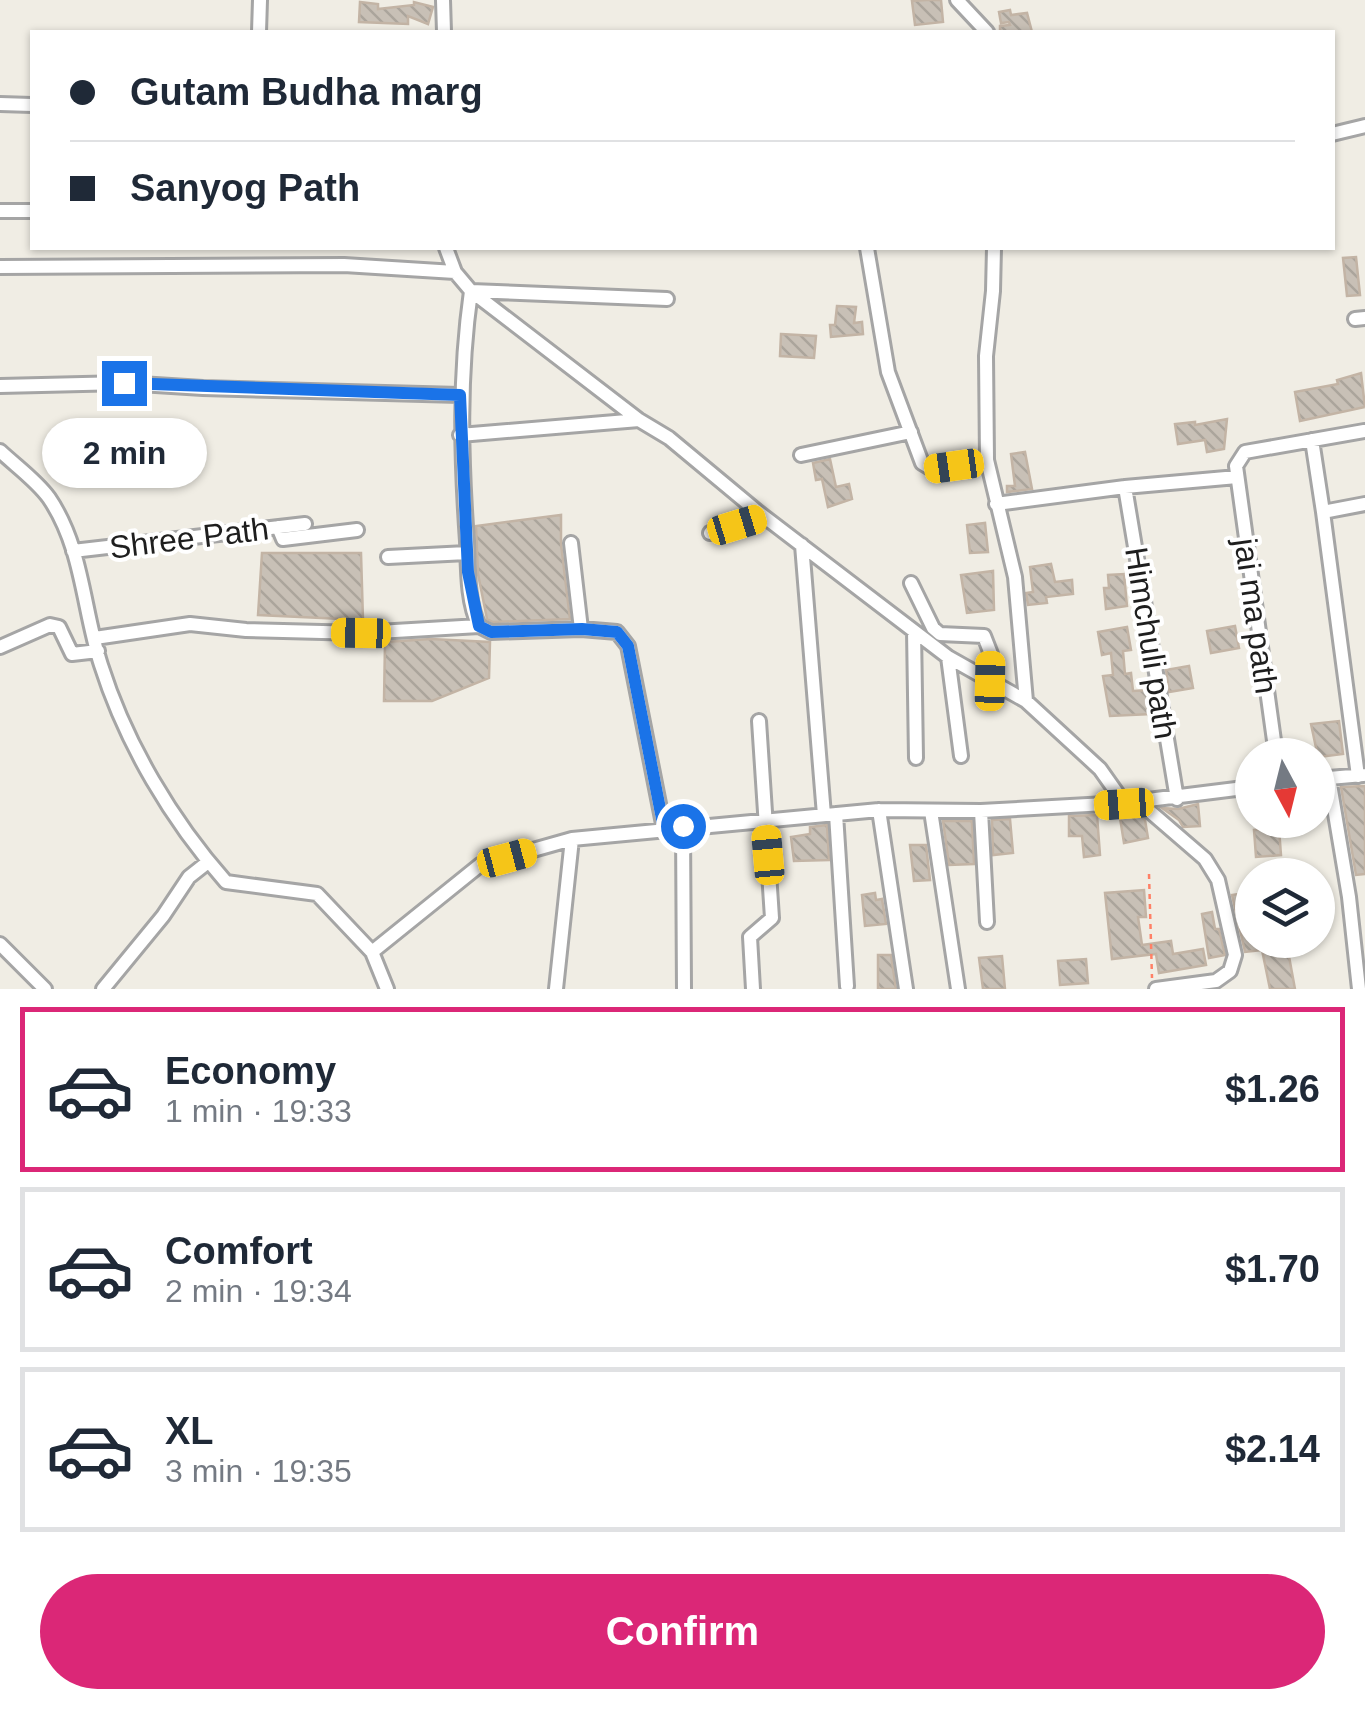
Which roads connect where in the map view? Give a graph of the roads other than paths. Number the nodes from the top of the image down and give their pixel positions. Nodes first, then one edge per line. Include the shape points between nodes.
1 (260, 0) edge
2 (438, 0) edge
3 (956, 0) edge
4 (258, 30) edge
5 (444, 30) edge
6 (985, 30) edge
7 (0, 104) edge
8 (30, 105) edge
9 (1365, 126) edge
10 (1335, 133) edge
11 (30, 211) edge
12 (0, 212) edge
13 (447, 250) edge
14 (867, 250) edge
15 (994, 250) edge
16 (0, 267) edge
17 (456, 272) junction
18 (471, 292) junction
19 (666, 299) dead end
20 (0, 386) edge
21 (460, 395) junction
22 (640, 420) junction
23 (1364, 431) edge
24 (911, 432) junction
25 (460, 434) junction
26 (1312, 440) junction
27 (0, 451) edge
28 (801, 455) dead end
29 (987, 460) junction
30 (1237, 476) junction
31 (1125, 487) junction
32 (996, 504) junction
33 (1365, 504) edge
34 (1323, 512) junction
35 (764, 517) junction
36 (305, 524) dead end
37 (278, 528) junction
38 (357, 530) dead end
39 (710, 533) dead end
40 (571, 543) dead end
41 (802, 545) junction
42 (73, 551) junction
43 (468, 553) junction
44 (388, 557) dead end
45 (911, 583) dead end
46 (479, 626) junction
47 (582, 629) junction
48 (914, 631) junction
49 (96, 645) junction
50 (0, 647) edge
51 (948, 657) junction
52 (990, 681) junction
53 (1026, 701) junction
54 (759, 721) dead end
55 (1274, 738) edge
56 (961, 756) dead end
57 (916, 758) dead end
58 (1362, 775) edge
59 (1335, 777) edge
60 (1235, 790) edge
61 (1177, 799) junction
62 (1132, 803) junction
63 (878, 810) junction
64 (980, 810) junction
65 (932, 811) junction
66 (830, 815) junction
67 (765, 819) junction
68 (683, 826) junction
69 (664, 829) junction
70 (1335, 831) edge
71 (572, 839) junction
72 (208, 862) junction
73 (1365, 896) edge
74 (1350, 897) junction
75 (987, 922) dead end
76 (0, 944) edge
77 (372, 952) junction
78 (847, 986) dead end
79 (45, 989) edge
80 (103, 989) edge
81 (387, 989) edge
82 (556, 989) edge
83 (684, 989) edge
84 (753, 989) edge
85 (906, 989) edge
86 (958, 989) edge
87 (1154, 989) edge
88 (1359, 989) edge

1 - 4 street
2 - 5 street
3 - 6 street
7 - 8 street
9 - 10 street
11 - 12 street
13 - 17 street
14 - 24 street via 888,372
15 - 29 street
16 - 17 street via 344,264
17 - 18 street
18 - 19 street
18 - 21 street
18 - 22 street
20 - 21 street via 124,383
21 - 25 street
22 - 25 street
22 - 35 street
23 - 26 street
24 - 28 street
24 - 29 street via 922,463 932,469
25 - 43 street
26 - 30 street via 1245,452
26 - 34 street
27 - 42 street via 48,496
29 - 32 street
30 - 31 street
30 - 55 street, jai ma path
31 - 32 street
31 - 61 street, Himchuli path
32 - 53 street via 1014,577
33 - 34 street
34 - 58 street
35 - 39 street
35 - 41 street
36 - 37 street, Shree Path
37 - 38 street via 283,538
37 - 42 street, Shree Path
40 - 47 street
41 - 48 street
41 - 66 street
42 - 49 street
43 - 44 street
43 - 46 street
45 - 52 street via 940,634 984,636
46 - 47 street via 491,632
46 - 49 street via 361,633 190,624
47 - 69 street via 617,632 628,646
48 - 51 street
48 - 57 street
49 - 50 street via 72,654 59,627 50,625
49 - 72 street via 130,738
51 - 52 street
51 - 56 street
52 - 53 street
53 - 62 street
54 - 67 street
58 - 59 street
60 - 61 street
61 - 62 street
62 - 64 street
62 - 87 street via 1205,859 1218,880 1235,954 1230,971 1216,981
63 - 65 street
63 - 66 street
63 - 85 street
64 - 65 street
64 - 75 street
65 - 86 street
66 - 67 street
66 - 78 street
67 - 68 street
67 - 84 street via 772,918 750,937
68 - 69 street
68 - 83 street
69 - 71 street
70 - 74 street
71 - 77 street via 480,865
71 - 82 street
72 - 77 street via 226,882 317,894
72 - 80 street via 189,877
73 - 74 street
74 - 88 street
76 - 79 street
77 - 81 street

